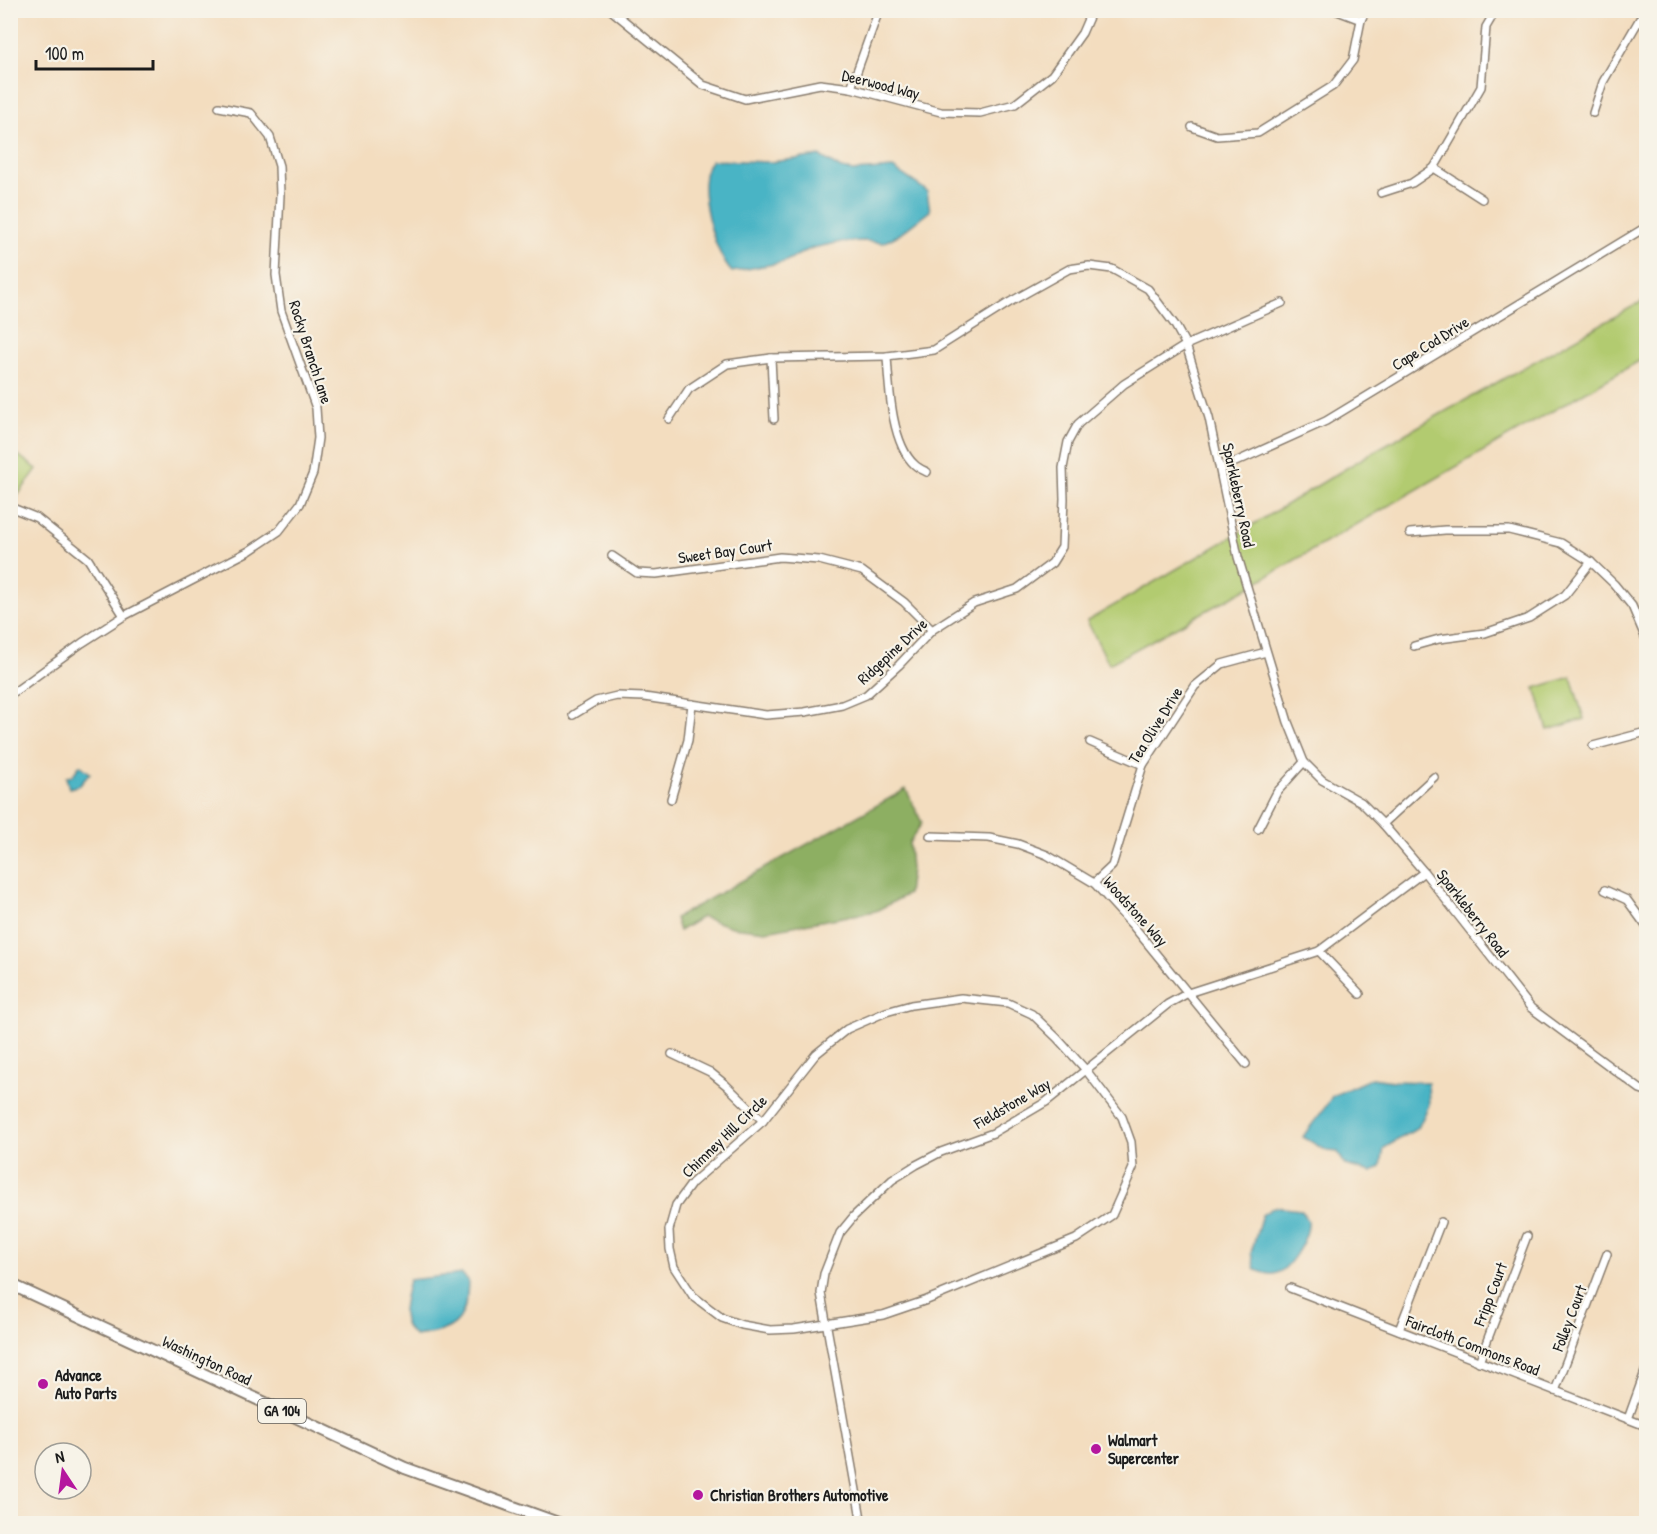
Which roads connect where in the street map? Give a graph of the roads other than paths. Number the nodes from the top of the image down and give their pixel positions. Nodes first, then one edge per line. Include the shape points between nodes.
1 (611, 10) edge
2 (879, 10) edge
3 (1092, 10) edge
4 (1335, 10) edge
5 (1366, 10) edge
6 (1496, 10) edge
7 (1645, 10) edge
8 (1361, 20) junction
9 (851, 88) junction
10 (219, 106) dead end
11 (1593, 113) dead end
12 (1192, 127) dead end
13 (1434, 168) junction
14 (1381, 193) dead end
15 (1482, 199) dead end
16 (1647, 227) edge
17 (1282, 303) dead end
18 (1186, 345) junction
19 (887, 356) junction
20 (771, 358) junction
21 (669, 419) dead end
22 (774, 419) dead end
23 (1220, 469) junction
24 (927, 472) dead end
25 (10, 507) edge
26 (1410, 533) dead end
27 (612, 556) dead end
28 (1590, 562) junction
29 (124, 616) junction
30 (932, 630) junction
31 (1647, 639) edge
32 (1414, 646) dead end
33 (1266, 652) junction
34 (10, 695) edge
35 (692, 704) junction
36 (573, 715) dead end
37 (1647, 732) edge
38 (1090, 742) dead end
39 (1593, 746) dead end
40 (1304, 762) junction
41 (1143, 765) junction
42 (1434, 777) dead end
43 (671, 800) dead end
44 (1383, 824) junction
45 (1258, 829) dead end
46 (930, 836) dead end
47 (1424, 872) junction
48 (1094, 883) junction
49 (1605, 890) dead end
50 (1647, 926) edge
51 (1319, 951) junction
52 (1188, 993) junction
53 (1360, 994) dead end
54 (672, 1054) dead end
55 (1246, 1064) dead end
56 (1086, 1070) junction
57 (1647, 1091) edge
58 (763, 1121) junction
59 (1441, 1222) dead end
60 (1527, 1236) dead end
61 (1607, 1254) dead end
62 (10, 1284) edge
63 (1290, 1288) dead end
64 (827, 1325) junction
65 (1399, 1330) junction
66 (1479, 1362) junction
67 (1647, 1370) edge
68 (1556, 1391) junction
69 (1628, 1419) junction
70 (1647, 1426) edge
71 (561, 1524) edge
72 (862, 1524) edge

1 - 9 street, Deerwood Way via 703,85 745,99 820,84
2 - 9 street
3 - 9 street, Deerwood Way via 1082,33 1052,75 1015,104 980,113 942,112
4 - 8 street
5 - 8 street
6 - 13 street via 1486,27 1481,87
7 - 11 street via 1603,82
8 - 12 street via 1353,60 1334,86 1258,133 1217,136
10 - 29 street, Rocky Branch Lane via 251,113 270,137 279,166 276,275 281,311 316,408 318,438 313,473 300,504 279,531 249,551
13 - 14 street via 1412,183
13 - 15 street
16 - 23 street, Cape Cod Drive via 1326,421
17 - 18 street, Ridgepine Drive
18 - 19 street, Sparkleberry Road via 1148,289 1112,269 1089,266 1069,269 934,350
18 - 23 street, Sparkleberry Road
18 - 30 street, Ridgepine Drive via 1124,384 1078,424 1068,442 1063,468 1062,547 1052,563 1017,589 975,603
19 - 20 street, Sparkleberry Road
19 - 24 street via 890,403 901,444 914,464
20 - 21 street, Sparkleberry Road via 727,364 689,389
20 - 22 street
23 - 33 street, Sparkleberry Road via 1238,557
25 - 29 street via 37,518 88,558
26 - 28 street via 1509,530 1561,543
27 - 30 street, Sweet Bay Court via 637,573 656,574 780,556 819,560 862,571 904,602
28 - 31 street via 1632,606
28 - 32 street via 1565,596 1529,618 1485,633
29 - 34 street, Rocky Branch Lane
30 - 35 street, Ridgepine Drive via 866,695 842,705 766,715
33 - 40 street, Sparkleberry Road
33 - 41 street, Tea Olive Drive via 1222,664 1195,686
35 - 36 street, Ridgepine Drive via 617,696 596,701
35 - 43 street via 688,740
37 - 39 street
38 - 41 street
40 - 44 street, Sparkleberry Road via 1322,780 1361,801
40 - 45 street via 1277,792
41 - 48 street, Tea Olive Drive via 1112,866
42 - 44 street
44 - 47 street, Sparkleberry Road
46 - 48 street, Woodstone Way via 989,838 1018,844 1047,855
47 - 51 street, Fieldstone Way
47 - 57 street, Sparkleberry Road via 1531,1008
48 - 52 street, Woodstone Way
49 - 50 street via 1627,900
51 - 52 street, Fieldstone Way
51 - 53 street
52 - 55 street, Woodstone Way
52 - 56 street, Fieldstone Way via 1168,1004
54 - 58 street via 710,1072
56 - 58 street, Chimney Hill Circle via 1032,1014 1008,1003 961,998 920,1004 886,1012 847,1029 816,1054
56 - 64 street, Fieldstone Way via 1046,1102 993,1133 941,1152 892,1180 854,1216 840,1233 824,1274 821,1293
56 - 64 street, Chimney Hill Circle via 1122,1117 1131,1142 1133,1168 1112,1215 1076,1239 927,1300 883,1315
58 - 64 street, Chimney Hill Circle via 692,1183 676,1205 669,1230 674,1267 693,1296 722,1318 770,1329
59 - 65 street
60 - 66 street, Fripp Court
61 - 68 street, Folley Court
62 - 71 main road, Washington Road / GA 104 via 405,1468
63 - 65 street, Faircloth Commons Road
64 - 72 street, Fieldstone Way
65 - 66 street, Faircloth Commons Road
66 - 68 street, Faircloth Commons Road
67 - 69 street
68 - 69 street, Faircloth Commons Road
69 - 70 street, Faircloth Commons Road

